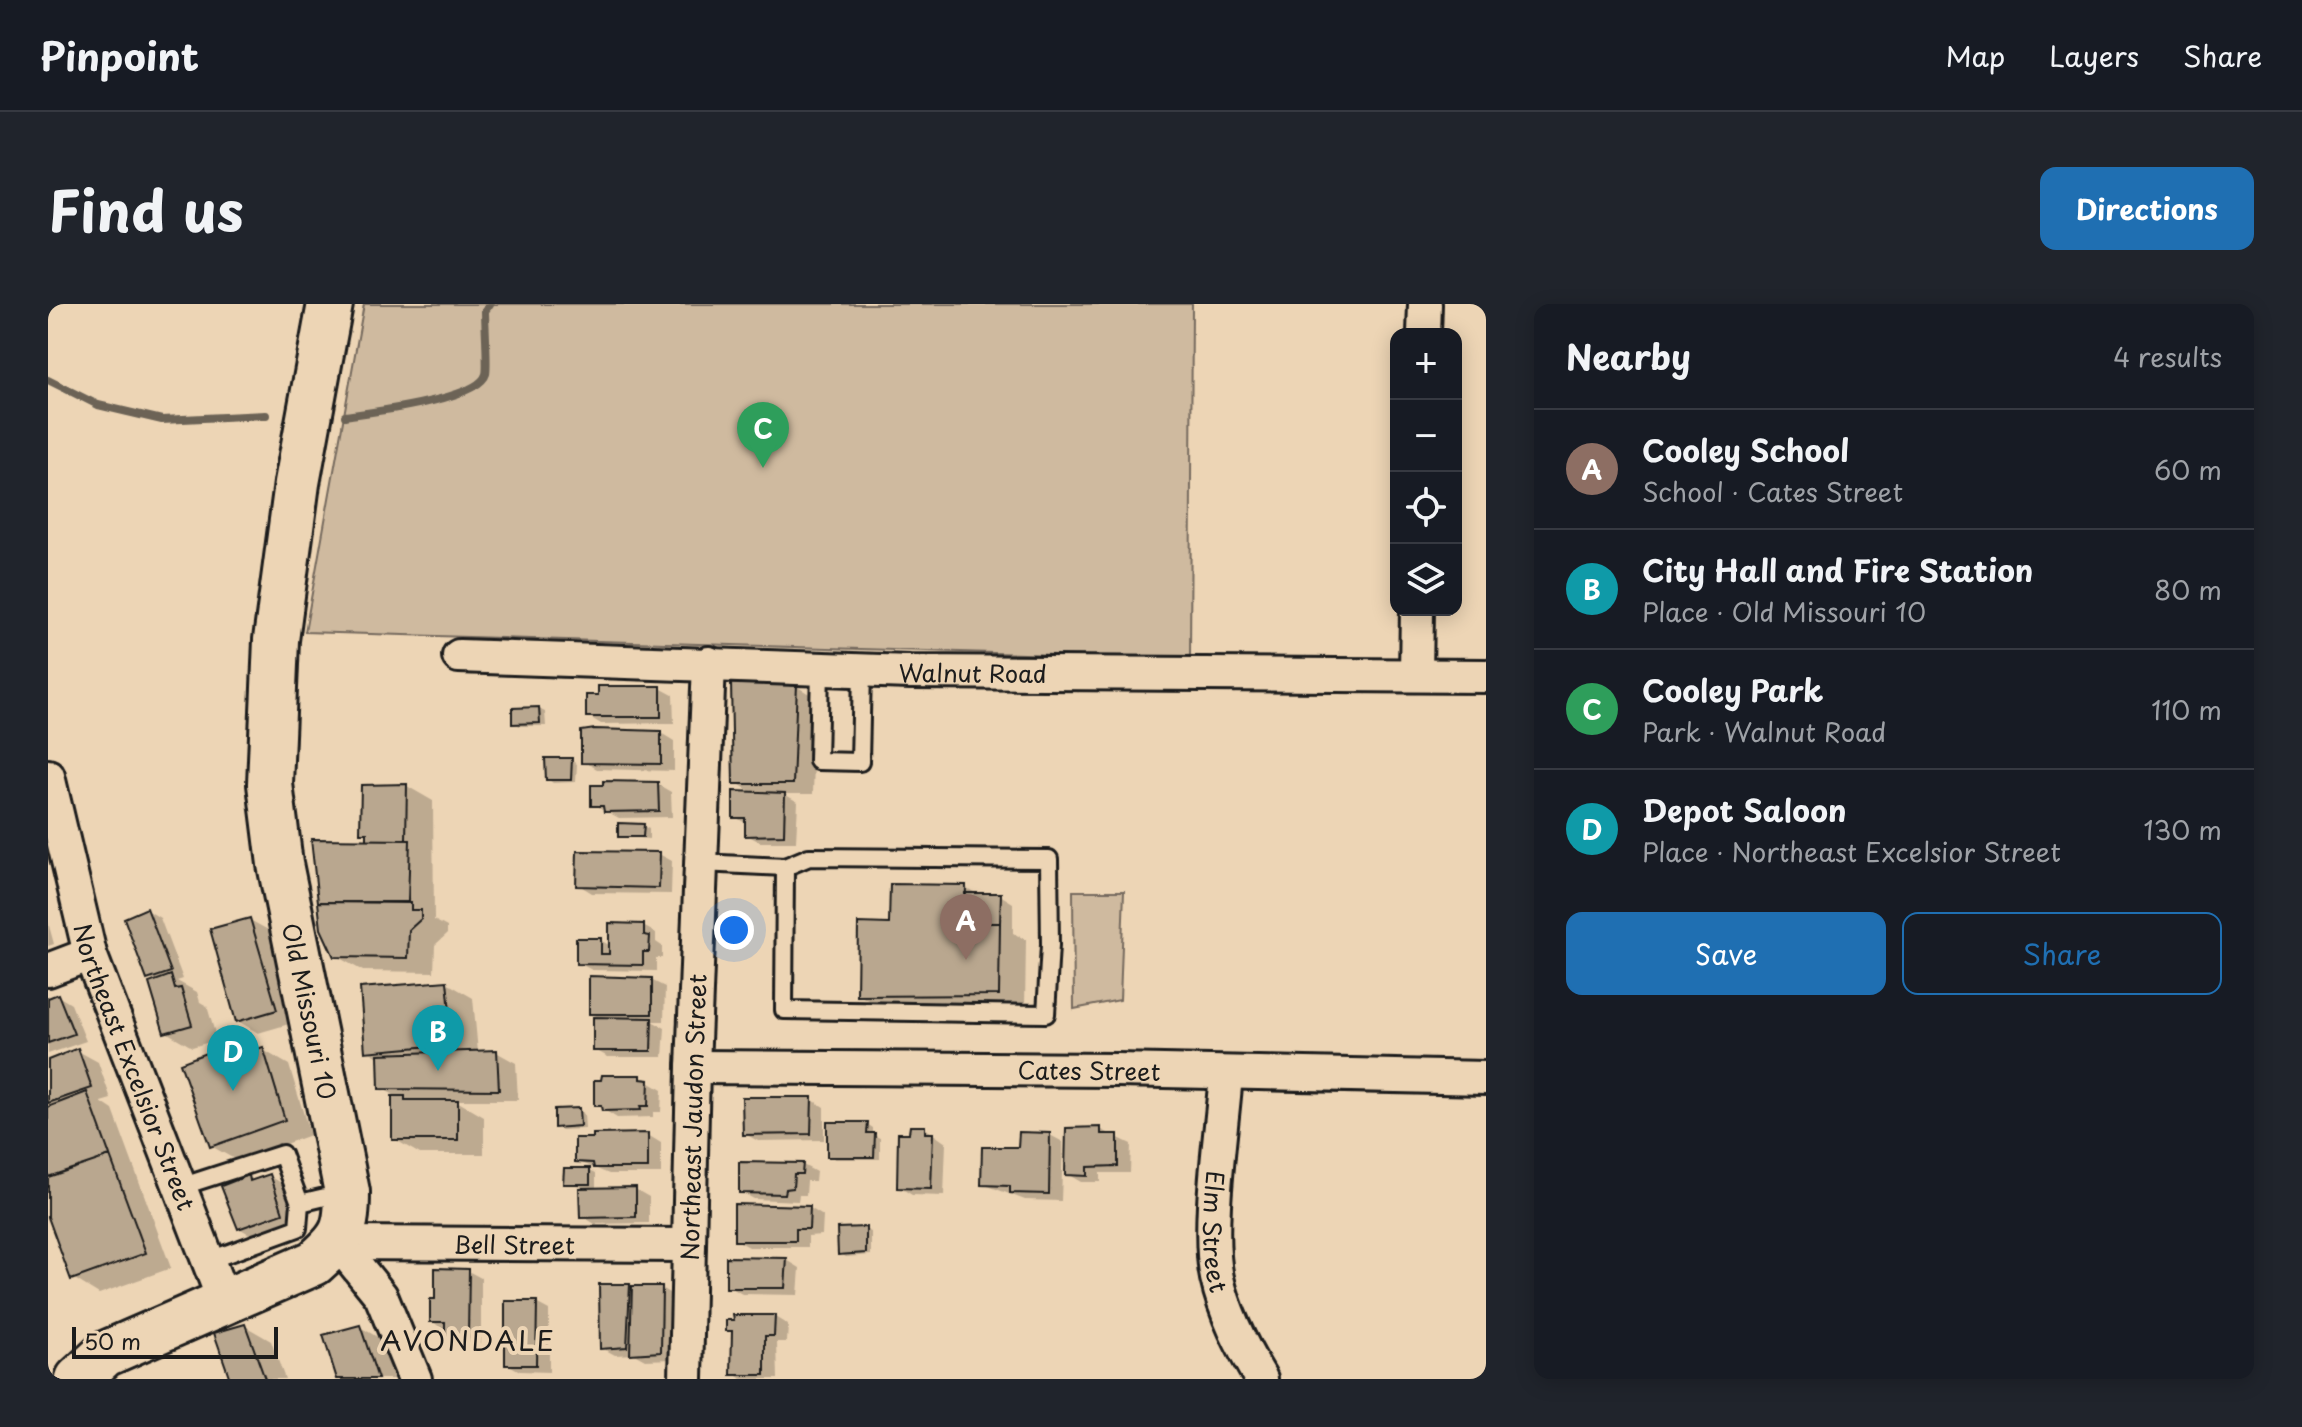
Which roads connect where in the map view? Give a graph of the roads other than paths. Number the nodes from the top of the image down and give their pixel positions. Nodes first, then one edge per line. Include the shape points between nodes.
1 (330, 304) edge
2 (1425, 304) edge
3 (1424, 328) edge
4 (1417, 616) edge
5 (459, 656) dead end
6 (709, 663) junction
7 (820, 668) junction
8 (862, 670) junction
9 (1416, 674) junction
10 (1486, 676) edge
11 (48, 776) edge
12 (701, 863) junction
13 (785, 867) junction
14 (90, 954) junction
15 (48, 970) edge
16 (693, 1067) junction
17 (1226, 1074) junction
18 (1486, 1078) edge
19 (180, 1187) junction
20 (347, 1192) junction
21 (300, 1203) junction
22 (312, 1245) junction
23 (689, 1245) junction
24 (207, 1261) junction
25 (225, 1304) junction
26 (78, 1379) edge
27 (415, 1379) edge
28 (686, 1379) edge
29 (1261, 1379) edge

1 - 20 street, Old Missouri 10 via 297,483 276,640 270,784 280,864
2 - 3 street
4 - 9 street
5 - 6 street, Walnut Road
6 - 7 street, Walnut Road
6 - 12 street, Northeast Jaudon Street
7 - 8 street, Walnut Road
7 - 8 lane via 818,761 860,762
8 - 9 street, Walnut Road
9 - 10 street, Walnut Road
11 - 14 street, Northeast Excelsior Street
12 - 13 lane
12 - 16 street, Northeast Jaudon Street
13 - 13 lane via 784,1010 1046,1014 1049,859 809,857
14 - 15 street
14 - 19 street, Northeast Excelsior Street
16 - 17 street, Cates Street
16 - 23 street, Northeast Jaudon Street
17 - 18 street, Cates Street
17 - 29 street, Elm Street via 1217,1276 1238,1340
19 - 21 lane via 282,1154
19 - 24 street, Northeast Excelsior Street
20 - 21 lane
20 - 22 street, Old Missouri 10 via 347,1223
21 - 22 lane
22 - 23 street, Bell Street
22 - 24 lane
22 - 25 street
22 - 27 street via 381,1296
23 - 28 street, Northeast Jaudon Street
24 - 25 street, Northeast Excelsior Street
25 - 26 street via 105,1354

